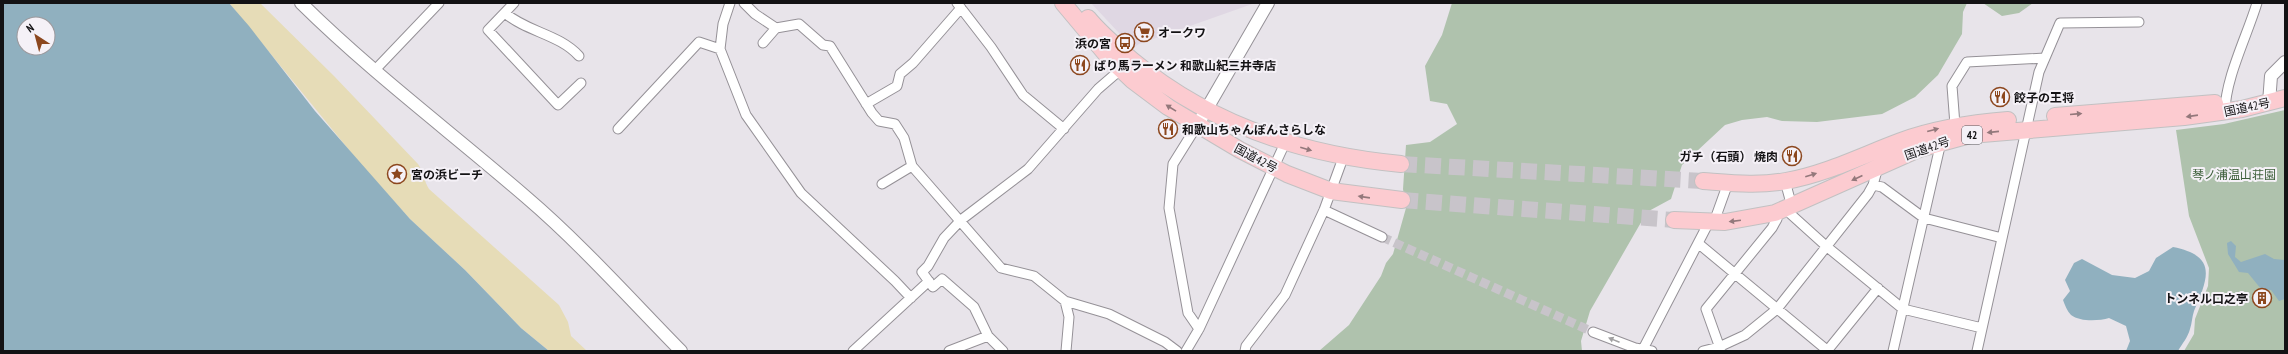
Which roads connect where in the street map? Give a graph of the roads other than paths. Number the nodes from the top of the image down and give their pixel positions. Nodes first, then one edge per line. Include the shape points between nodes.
1 (301, 3) edge
2 (439, 3) edge
3 (514, 3) edge
4 (730, 3) edge
5 (744, 3) edge
6 (1063, 3) edge
7 (1076, 3) edge
8 (1268, 3) edge
9 (2257, 3) edge
10 (959, 6) edge
11 (505, 12) junction
12 (2139, 22) dead end
13 (776, 28) junction
14 (763, 43) dead end
15 (720, 49) junction
16 (579, 56) dead end
17 (2045, 58) junction
18 (2285, 62) edge
19 (1120, 70) junction
20 (374, 71) junction
21 (581, 83) dead end
22 (2285, 86) edge
23 (2269, 97) junction
24 (2285, 98) edge
25 (866, 104) junction
26 (2225, 106) junction
27 (1206, 110) junction
28 (1198, 124) junction
29 (2027, 124) junction
30 (1956, 125) junction
31 (618, 129) dead end
32 (1064, 129) junction
33 (1941, 142) junction
34 (1285, 143) junction
35 (1882, 148) junction
36 (1343, 158) junction
37 (1401, 164) tunnel mouth
38 (912, 166) junction
39 (1274, 167) junction
40 (1877, 168) junction
41 (1704, 181) tunnel mouth
42 (1786, 181) junction
43 (1728, 183) junction
44 (882, 184) dead end
45 (1873, 185) junction
46 (1331, 191) junction
47 (1402, 200) tunnel mouth
48 (1324, 210) junction
49 (1784, 210) junction
50 (1924, 218) junction
51 (961, 220) junction
52 (1674, 220) tunnel mouth
53 (1711, 222) junction
54 (1382, 237) tunnel mouth
55 (2002, 238) junction
56 (1699, 244) junction
57 (1826, 246) junction
58 (1734, 274) junction
59 (929, 281) junction
60 (1878, 288) junction
61 (911, 298) junction
62 (1064, 301) junction
63 (1776, 309) junction
64 (1903, 309) junction
65 (1982, 328) junction
66 (1199, 329) junction
67 (1593, 332) tunnel mouth
68 (988, 336) junction
69 (1720, 349) edge
70 (1640, 350) edge
71 (681, 351) edge
72 (853, 351) edge
73 (949, 351) edge
74 (1004, 351) edge
75 (1066, 351) edge
76 (1177, 351) edge
77 (1186, 351) edge
78 (1245, 351) edge
79 (1652, 351) edge
80 (1702, 351) edge
81 (1828, 351) edge
82 (1893, 351) edge
83 (1976, 351) edge

1 - 20 street
2 - 20 street
3 - 11 street
4 - 15 street via 723,24
5 - 13 street
6 - 19 highway, 国道42号
7 - 27 highway, 国道42号 via 1092,23 1140,66 1176,93
8 - 27 street
9 - 26 street via 2227,86
10 - 25 street via 913,63 900,74 898,86
10 - 32 street via 991,47 1023,95
11 - 16 street via 522,25 558,39
11 - 21 street via 488,30 558,105
12 - 17 street via 2060,23
13 - 14 street
13 - 25 street via 799,24 823,45 830,46
15 - 31 street via 699,42
15 - 61 street via 746,115 801,193
17 - 29 street via 2039,72
17 - 30 street via 1967,62 1952,86
18 - 23 street via 2271,76
28 -> 19 highway, 国道42号 via 1144,90
19 - 32 street via 1098,89
20 - 71 street via 527,197 607,274
22 - 23 highway, 国道42号 / 42
23 - 24 highway, 国道42号 / 42
23 - 26 highway, 国道42号 / 42
25 - 38 street via 879,121 895,124 904,138
26 - 29 highway, 国道42号 / 42 via 2143,121
27 - 28 street
27 - 34 highway, 国道42号
28 - 39 highway, 国道42号
28 - 66 street via 1172,164 1169,208 1188,313
29 - 30 highway, 国道42号 / 42
29 -> 33 highway, 国道42号 / 42
29 - 55 street
35 -> 30 highway, 国道42号 / 42 via 1925,132
32 - 51 street via 1028,169
33 - 40 highway, 国道42号 / 42
33 - 50 street
34 -> 36 highway, 国道42号
34 - 39 street
35 - 40 street
42 -> 35 highway, 国道42号 / 42 via 1828,170
36 - 37 highway, 国道42号
36 - 46 street
38 - 44 street
38 - 51 street
39 - 46 highway, 国道42号
39 - 66 street
40 - 45 street
40 -> 49 highway, 国道42号 / 42
41 - 43 highway, 国道42号 / 42
42 - 43 highway, 国道42号 / 42
42 - 49 street
43 - 53 street
45 - 50 street via 1882,187
45 - 57 street
47 -> 46 highway, 国道42号
46 - 48 street
48 - 54 street
48 - 78 street via 1285,295
49 -> 53 highway, 国道42号 / 42 via 1740,221
49 - 57 street
49 - 58 street
50 - 55 street
50 - 64 street
51 - 59 street via 944,238 922,272
51 - 62 street via 1001,268 1034,276
52 - 53 highway, 国道42号 / 42
53 - 56 street
55 - 65 street
56 - 58 street
56 - 70 street
57 - 60 street
57 - 63 street
58 - 63 street
58 - 69 street via 1706,309
59 - 61 street
59 - 68 street via 933,287 942,279 974,307
60 - 64 street
60 - 81 street
61 - 72 street
62 - 75 street via 1070,318
62 - 76 street via 1109,314 1165,342
63 - 69 street via 1745,335
63 - 81 street
64 - 65 street
64 - 82 street
65 - 83 street
66 - 77 street
70 -> 67 street
68 - 73 street
68 - 74 street
69 - 80 street
70 - 79 street

